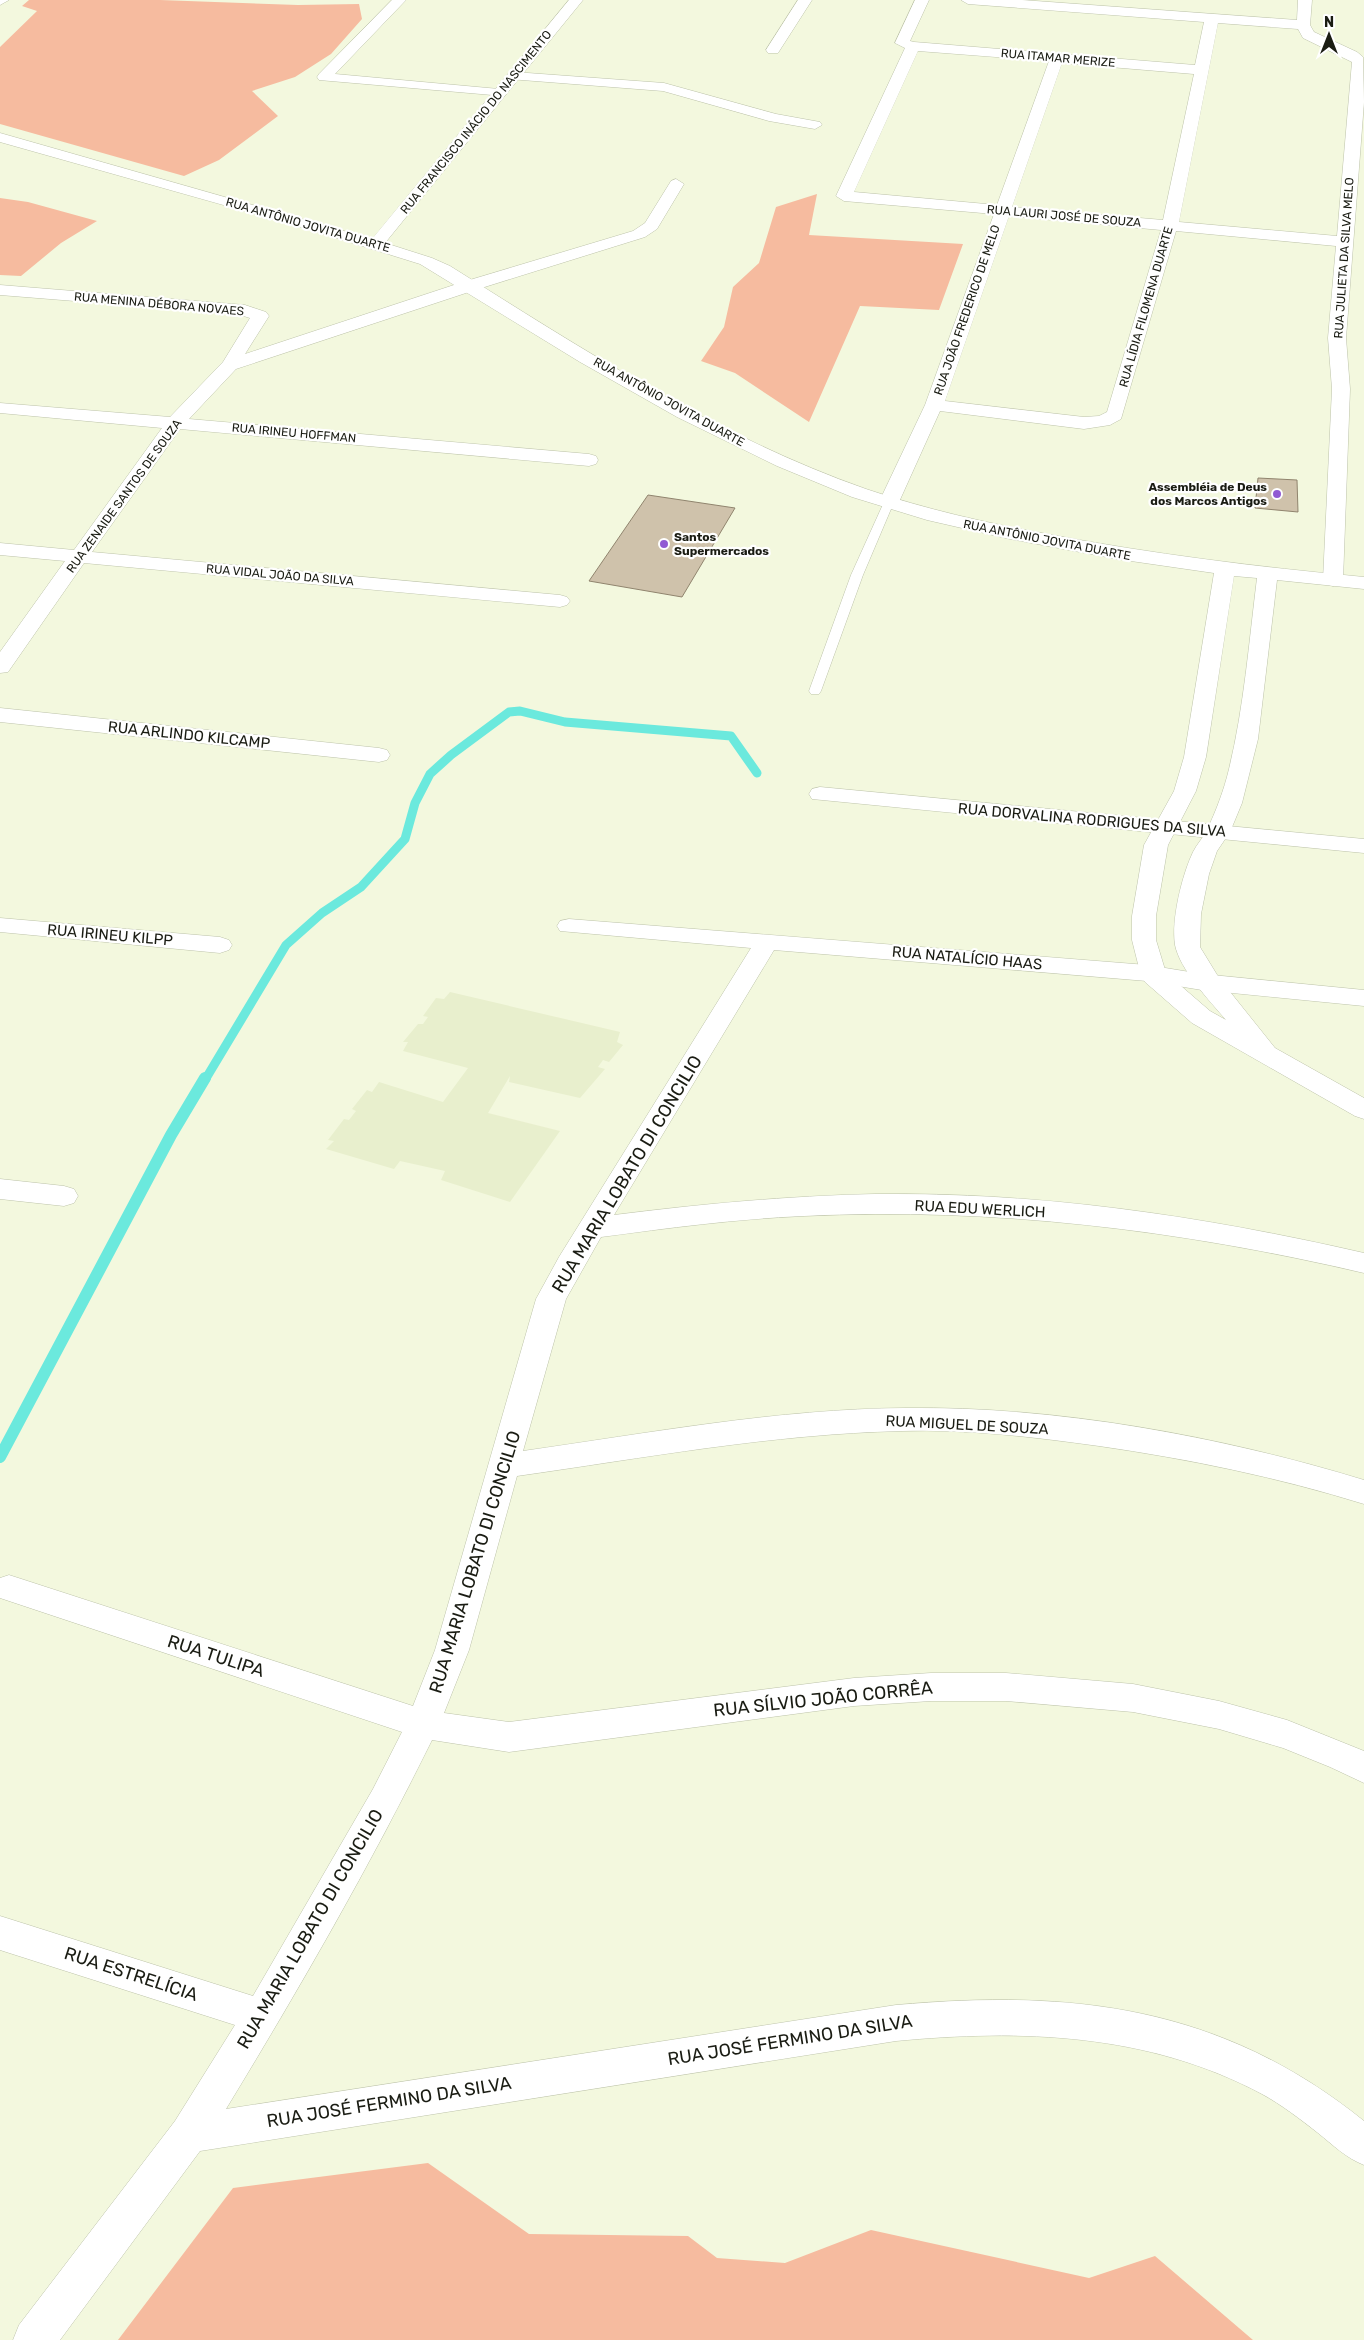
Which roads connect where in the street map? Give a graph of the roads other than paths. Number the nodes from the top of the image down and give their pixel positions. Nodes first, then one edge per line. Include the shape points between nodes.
1 (399, 0) edge
2 (576, 0) edge
3 (805, 0) edge
4 (922, 0) edge
5 (968, 0) edge
6 (1305, 0) edge
7 (1212, 18) junction
8 (1303, 25) junction
9 (913, 46) junction
10 (773, 50) dead end
11 (1057, 58) junction
12 (1202, 70) junction
13 (514, 76) junction
14 (499, 93) junction
15 (815, 124) dead end
16 (0, 137) edge
17 (676, 184) dead end
18 (1003, 210) junction
19 (1170, 226) junction
20 (376, 244) junction
21 (1349, 247) junction
22 (469, 286) junction
23 (0, 290) edge
24 (230, 365) junction
25 (934, 405) junction
26 (0, 408) edge
27 (176, 422) junction
28 (589, 460) dead end
29 (889, 502) junction
30 (0, 549) edge
31 (80, 556) junction
32 (1225, 569) junction
33 (1268, 573) junction
34 (1333, 580) junction
35 (1364, 583) edge
36 (560, 601) dead end
37 (0, 667) edge
38 (815, 691) dead end
39 (0, 715) edge
40 (379, 755) dead end
41 (820, 794) dead end
42 (1167, 827) junction
43 (1218, 832) junction
44 (1364, 846) edge
45 (0, 924) edge
46 (569, 926) dead end
47 (766, 942) junction
48 (220, 945) dead end
49 (1154, 974) junction
50 (1210, 983) junction
51 (1364, 998) edge
52 (1271, 1058) junction
53 (1364, 1110) edge
54 (0, 1189) edge
55 (64, 1196) dead end
56 (592, 1228) junction
57 (1364, 1263) edge
58 (505, 1466) junction
59 (1364, 1492) edge
60 (9, 1588) dead end
61 (423, 1724) junction
62 (1364, 1768) edge
63 (0, 1933) edge
64 (262, 2016) junction
65 (189, 2134) junction
66 (1364, 2146) edge
67 (34, 2340) edge

1 - 14 street via 324,77
2 - 13 street, RUA FRANCISCO INÁCIO DO NASCIMENTO
3 - 10 street
4 - 9 street via 902,43
5 - 7 street
6 - 8 street
7 - 8 street
7 - 12 street, RUA LÍDIA FILOMENA DUARTE
8 - 21 street, RUA JULIETA DA SILVA MELO via 1308,35 1352,55 1360,64
9 - 11 street, RUA ITAMAR MERIZE
9 - 18 street, RUA LAURI JOSÉ DE SOUZA via 844,196
11 - 12 street, RUA ITAMAR MERIZE
11 - 18 street, RUA JOÃO FREDERICO DE MELO
12 - 19 street, RUA LÍDIA FILOMENA DUARTE
13 - 14 street, RUA FRANCISCO INÁCIO DO NASCIMENTO
13 - 15 street via 664,87 739,115
14 - 20 street, RUA FRANCISCO INÁCIO DO NASCIMENTO
16 - 20 street, RUA ANTÔNIO JOVITA DUARTE
17 - 22 street, RUA ZENAIDE SANTOS DE SOUZA via 651,226 639,234
18 - 19 street, RUA LAURI JOSÉ DE SOUZA
18 - 25 street, RUA JOÃO FREDERICO DE MELO
19 - 21 street, RUA LAURI JOSÉ DE SOUZA
19 - 25 street, RUA LÍDIA FILOMENA DUARTE via 1115,415 1103,422 1084,423
20 - 22 street, RUA ANTÔNIO JOVITA DUARTE via 426,261
21 - 34 street, RUA JULIETA DA SILVA MELO via 1337,338 1341,389
22 - 24 street, RUA ZENAIDE SANTOS DE SOUZA
22 - 29 street, RUA ANTÔNIO JOVITA DUARTE via 651,395 752,449 837,485
23 - 24 street, RUA MENINA DÉBORA NOVAES via 239,309 260,316
24 - 27 street, RUA ZENAIDE SANTOS DE SOUZA
25 - 29 street, RUA JOÃO FREDERICO DE MELO
26 - 27 street, RUA IRINEU HOFFMAN
27 - 28 street, RUA IRINEU HOFFMAN
27 - 31 street, RUA ZENAIDE SANTOS DE SOUZA
29 - 32 street, RUA ANTÔNIO JOVITA DUARTE via 946,519 1118,555
29 - 38 lane via 857,575
30 - 31 street, RUA VIDAL JOÃO DA SILVA
31 - 36 street, RUA VIDAL JOÃO DA SILVA
31 - 37 street, RUA ZENAIDE SANTOS DE SOUZA
32 - 33 street, RUA ANTÔNIO JOVITA DUARTE
32 - 42 street via 1195,757 1185,791
33 - 34 street, RUA ANTÔNIO JOVITA DUARTE
33 - 43 street via 1243,753 1234,790
34 - 35 street, RUA ANTÔNIO JOVITA DUARTE
39 - 40 street, RUA ARLINDO KILCAMP
41 - 42 street, RUA DORVALINA RODRIGUES DA SILVA
42 - 43 street, RUA DORVALINA RODRIGUES DA SILVA
42 - 49 street via 1156,845 1144,916 1144,940
43 - 44 street, RUA DORVALINA RODRIGUES DA SILVA
43 - 50 street via 1204,854 1188,916 1188,946 1198,968
45 - 48 street, RUA IRINEU KILPP
46 - 47 street, RUA NATALÍCIO HAAS
47 - 49 street, RUA NATALÍCIO HAAS
47 - 56 street, RUA MARIA LOBATO DI CONCILIO
49 - 50 street, RUA NATALÍCIO HAAS
49 - 52 street via 1201,1017
50 - 51 street, RUA NATALÍCIO HAAS
50 - 52 street
52 - 53 street
54 - 55 street
56 - 57 street, RUA EDU WERLICH via 739,1210 806,1206 961,1206 1031,1210 1166,1226 1258,1240
56 - 58 street, RUA MARIA LOBATO DI CONCILIO via 551,1299
58 - 59 street, RUA MIGUEL DE SOUZA via 795,1427 923,1419 1025,1426 1142,1441 1272,1465
58 - 61 street, RUA MARIA LOBATO DI CONCILIO via 452,1650
60 - 61 street, RUA TULIPA
61 - 62 street, RUA SÍLVIO JOÃO CORRÊA via 509,1737 854,1692 1006,1687 1133,1698 1218,1715 1287,1735
61 - 64 street, RUA MARIA LOBATO DI CONCILIO via 384,1800
63 - 64 street, RUA ESTRELÍCIA
64 - 65 street, RUA MARIA LOBATO DI CONCILIO
65 - 66 street, RUA JOSÉ FERMINO DA SILVA via 896,2023 1012,2015 1063,2018 1110,2026 1165,2037 1224,2057 1276,2082
65 - 67 street, RUA MARIA LOBATO DI CONCILIO

